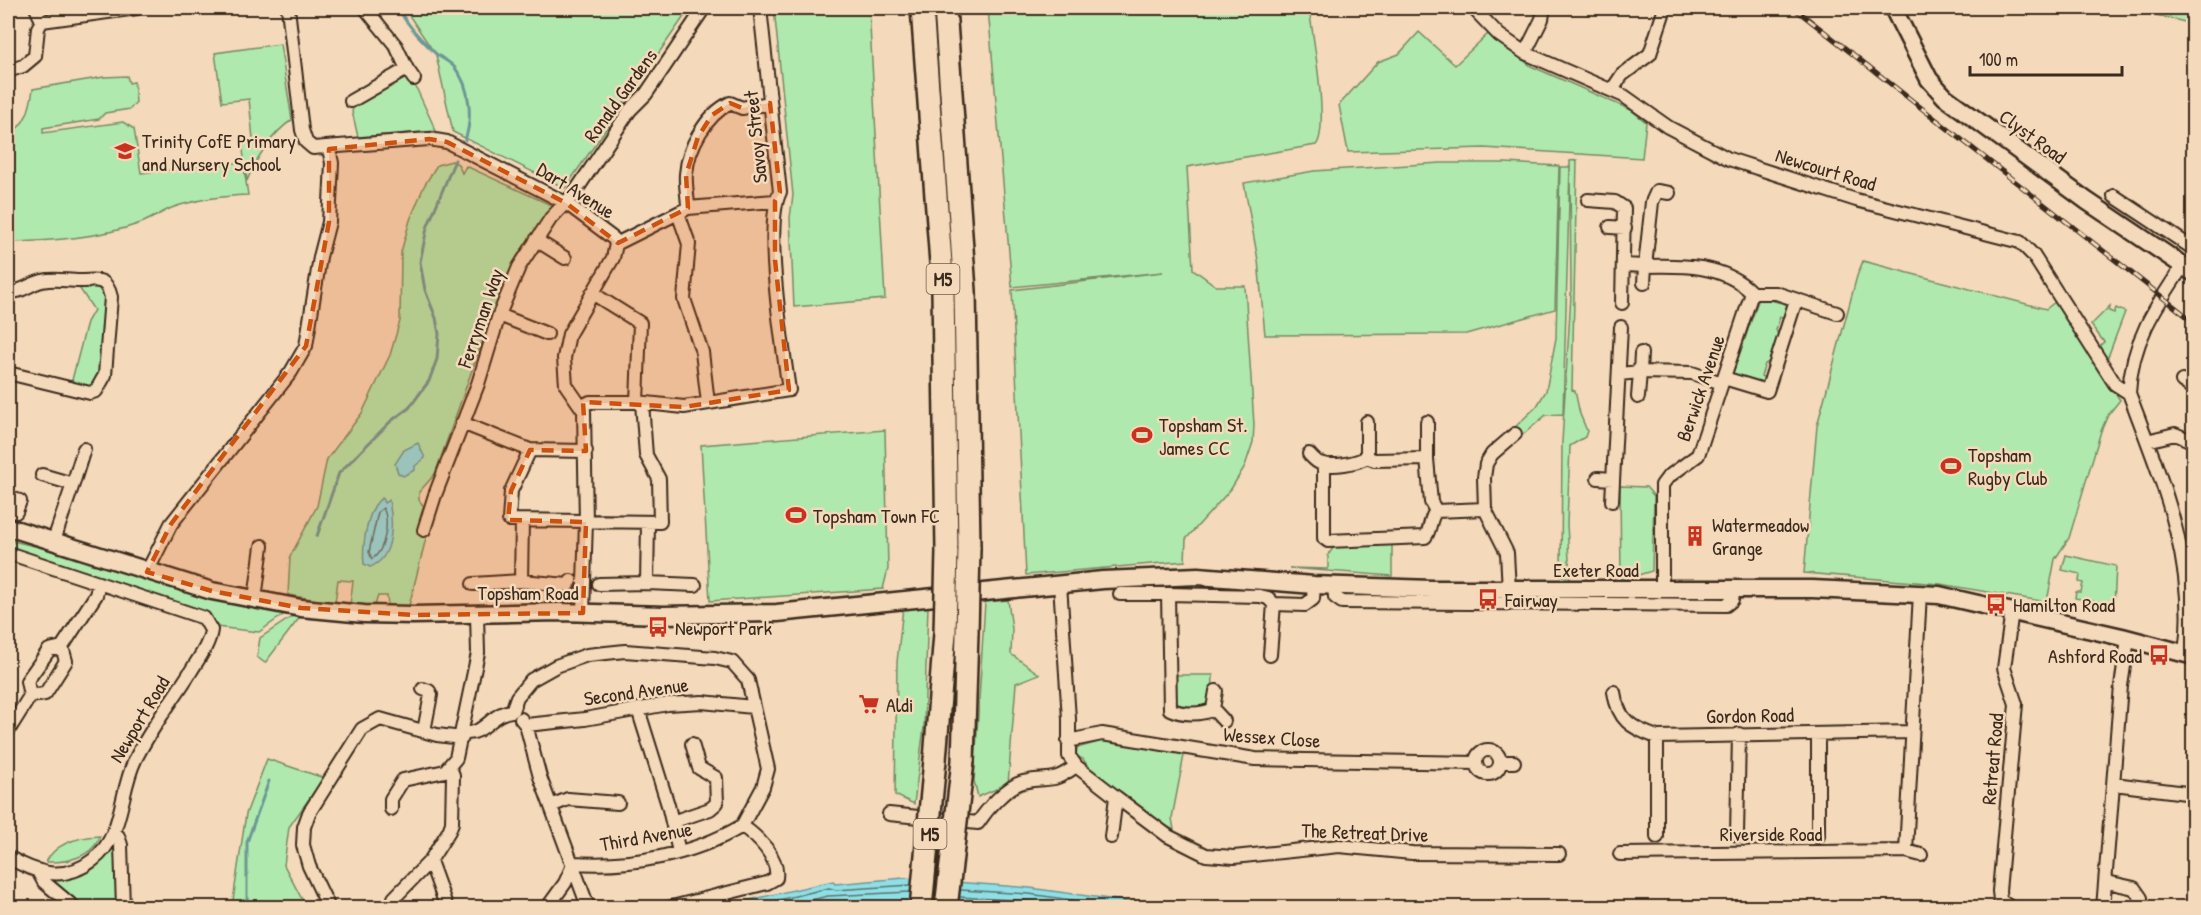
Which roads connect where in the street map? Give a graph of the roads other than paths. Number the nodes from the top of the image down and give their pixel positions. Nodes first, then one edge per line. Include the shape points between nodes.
1 (36, 8) edge
2 (137, 8) edge
3 (291, 8) edge
4 (365, 8) edge
5 (704, 8) edge
6 (760, 8) edge
7 (922, 8) edge
8 (945, 8) edge
9 (1473, 8) edge
10 (1544, 8) edge
11 (1665, 8) edge
12 (1864, 8) edge
13 (1883, 8) edge
14 (1893, 8) edge
15 (42, 21) junction
16 (1525, 53) junction
17 (8, 71) edge
18 (1612, 90) junction
19 (351, 101) dead end
20 (770, 103) junction
21 (329, 149) junction
22 (1669, 193) dead end
23 (2114, 196) dead end
24 (1588, 200) dead end
25 (776, 201) junction
26 (566, 203) junction
27 (683, 211) junction
28 (1610, 227) dead end
29 (1625, 228) junction
30 (536, 240) junction
31 (616, 244) junction
32 (2193, 249) edge
33 (565, 258) dead end
34 (1624, 265) junction
35 (1645, 266) junction
36 (2188, 270) edge
37 (1644, 283) dead end
38 (8, 292) edge
39 (592, 293) junction
40 (1752, 293) junction
41 (1796, 300) junction
42 (1622, 303) dead end
43 (1837, 313) dead end
44 (499, 315) junction
45 (1621, 327) dead end
46 (547, 334) dead end
47 (1641, 353) dead end
48 (1640, 372) junction
49 (8, 373) edge
50 (1619, 374) junction
51 (1723, 380) junction
52 (2182, 381) dead end
53 (2193, 389) edge
54 (2128, 393) junction
55 (1638, 397) dead end
56 (639, 402) junction
57 (708, 403) junction
58 (582, 406) junction
59 (1367, 422) dead end
60 (1427, 422) dead end
61 (462, 423) junction
62 (1515, 434) dead end
63 (2147, 441) junction
64 (2193, 442) edge
65 (84, 449) dead end
66 (530, 450) junction
67 (586, 451) junction
68 (1309, 454) dead end
69 (1367, 457) junction
70 (1427, 459) junction
71 (1324, 464) junction
72 (42, 475) dead end
73 (1598, 478) dead end
74 (1613, 479) junction
75 (73, 484) junction
76 (8, 497) edge
77 (1612, 501) dead end
78 (1485, 509) junction
79 (1436, 511) junction
80 (12, 519) edge
81 (522, 521) junction
82 (586, 522) junction
83 (648, 523) junction
84 (424, 530) dead end
85 (52, 543) junction
86 (262, 546) dead end
87 (8, 553) edge
88 (147, 572) junction
89 (521, 581) junction
90 (571, 581) dead end
91 (99, 583) junction
92 (647, 583) junction
93 (472, 584) dead end
94 (599, 584) dead end
95 (1060, 584) junction
96 (695, 585) dead end
97 (1314, 585) junction
98 (1334, 586) junction
99 (1734, 589) junction
100 (1662, 590) junction
101 (1509, 591) junction
102 (1920, 593) junction
103 (1120, 594) dead end
104 (1168, 594) junction
105 (255, 599) junction
106 (1274, 604) junction
107 (2012, 611) junction
108 (583, 613) junction
109 (477, 614) junction
110 (2128, 639) junction
111 (62, 647) junction
112 (1270, 655) dead end
113 (2189, 655) edge
114 (423, 689) dead end
115 (1216, 692) dead end
116 (1614, 692) dead end
117 (30, 696) junction
118 (753, 707) junction
119 (638, 709) junction
120 (1214, 709) junction
121 (512, 711) junction
122 (1224, 721) dead end
123 (526, 725) junction
124 (8, 731) edge
125 (424, 731) junction
126 (1911, 732) junction
127 (1739, 734) junction
128 (1818, 734) junction
129 (463, 735) junction
130 (1657, 737) junction
131 (1068, 741) junction
132 (692, 744) dead end
133 (1514, 762) dead end
134 (1076, 766) junction
135 (450, 768) junction
136 (2114, 784) junction
137 (2193, 794) edge
138 (1116, 797) junction
139 (618, 803) dead end
140 (551, 806) junction
141 (392, 809) dead end
142 (890, 814) dead end
143 (672, 822) junction
144 (742, 826) junction
145 (114, 833) junction
146 (1737, 835) dead end
147 (1818, 836) dead end
148 (1111, 837) dead end
149 (1657, 837) dead end
150 (1906, 851) junction
151 (679, 852) junction
152 (1559, 854) dead end
153 (1620, 854) dead end
154 (1921, 855) dead end
155 (8, 856) edge
156 (430, 861) junction
157 (574, 863) junction
158 (39, 873) junction
159 (2107, 882) junction
160 (75, 908) edge
161 (123, 908) edge
162 (329, 908) edge
163 (394, 908) edge
164 (447, 908) edge
165 (547, 908) edge
166 (592, 908) edge
167 (668, 908) edge
168 (921, 908) edge
169 (946, 908) edge
170 (2011, 908) edge
171 (2103, 908) edge
172 (2140, 908) edge

1 - 15 street
2 - 15 street
3 - 21 street via 303,136 314,148
4 - 19 street via 396,46 411,74
5 - 26 street, Ronald Gardens
6 - 20 street, Savoy Street
7 - 168 highway, M5, bridge via 943,290 947,551 945,633
8 - 169 highway, M5, bridge via 965,291 969,548 963,761
9 - 16 street, Newcourt Road via 1499,35
10 - 16 street
11 - 18 street via 1650,54 1622,75
12 - 13 street
14 - 36 street, Clyst Road via 1929,79 1945,97
15 - 17 street via 35,56
16 - 18 street, Newcourt Road
18 - 54 street, Newcourt Road via 1682,135 1729,159 1856,200 2020,242 2034,255 2115,384
20 - 25 street, Savoy Street via 780,192
20 - 27 street via 742,108 730,103 712,115 698,137 686,175
21 - 26 street, Dart Avenue via 429,139 447,142
21 - 88 street via 329,222 306,346 291,372 171,524
22 - 35 street via 1657,191 1652,202
23 - 32 street
24 - 29 street via 1620,203 1626,213
25 - 27 street, Savoy Street
25 - 57 street via 780,329 789,390
26 - 30 street, Ferryman Way
26 - 31 street, Dart Avenue via 608,232
27 - 31 street, Savoy Street
27 - 57 street via 689,244 684,299 702,352
28 - 29 street
29 - 34 street
30 - 33 street
30 - 44 street, Ferryman Way via 519,267
31 - 39 street, Dart Avenue via 613,258
34 - 35 street
34 - 42 street
35 - 37 street
35 - 40 street via 1698,267 1722,272
36 - 54 street via 2146,323 2136,349
38 - 49 street via 23,291 33,284 55,279 99,279 106,284 111,297 105,375 96,391 90,393
39 - 56 street via 640,323
39 - 58 street, Dart Avenue via 569,334 564,358 566,385
40 - 41 street via 1776,293
40 - 51 street, Berwick Avenue
41 - 43 street
41 - 51 street via 1767,391
44 - 46 street
44 - 61 street, Ferryman Way
45 - 50 street
47 - 48 street
48 - 50 street
48 - 51 street
48 - 55 street
50 - 74 street
51 - 100 street, Berwick Avenue via 1698,456 1662,485
52 - 53 street
54 - 63 street
56 - 57 street via 684,407
56 - 58 street via 590,402
56 - 83 street via 646,455 659,478 660,522
58 - 67 street, Dart Avenue
59 - 69 street
60 - 70 street
61 - 66 street
61 - 84 street, Ferryman Way
62 - 78 street via 1486,464
63 - 64 street via 2175,434
63 - 113 street via 2169,502 2182,562
65 - 75 street
66 - 67 street
66 - 81 street via 509,501 509,520
67 - 82 street, Dart Avenue
68 - 71 street
69 - 70 street
69 - 71 street via 1359,462
70 - 79 street via 1431,502
71 - 79 street via 1324,538 1328,541 1425,537 1430,517
72 - 75 street
73 - 74 street
74 - 77 street
75 - 85 street
76 - 80 street, Topsham Road via 20,501
78 - 79 street
78 - 101 street via 1507,553
80 - 85 street, Topsham Road
81 - 82 street
81 - 89 street
82 - 83 street
82 - 108 street, Dart Avenue
83 - 92 street
85 - 88 street, Topsham Road
86 - 105 street
87 - 91 street
88 - 105 street, Topsham Road
89 - 90 street via 568,585
89 - 93 street
91 - 111 street via 96,595
91 - 145 street, Newport Road via 204,618 212,630 202,653 135,759
92 - 94 street
92 - 96 street
95 - 97 street, Exeter Road via 1198,576
95 - 108 street, Topsham Road via 777,613
95 - 131 street
97 - 98 street, Exeter Road
97 - 106 street via 1313,599 1307,604
98 - 99 street via 1335,597 1342,602 1726,605 1732,600
98 - 101 street, Exeter Road
99 - 100 street, Exeter Road
99 - 102 street, Exeter Road
100 - 101 street, Exeter Road
102 - 107 street, Exeter Road
102 - 126 street
103 - 104 street
104 - 106 street via 1260,596
104 - 120 street via 1170,709 1205,713
105 - 109 street, Topsham Road via 364,614
106 - 112 street
107 - 110 street, Exeter Road
107 - 170 street, Retreat Road via 2004,668 2016,704 1999,891 2000,900
108 - 109 street, Topsham Road
109 - 129 street via 478,653
110 - 113 street, Exeter Road
110 - 136 street
111 - 117 street via 49,650 27,681
111 - 117 street via 66,661 45,694
114 - 125 street via 431,695
115 - 120 street
116 - 130 street, Gordon Road via 1623,719
117 - 124 street
118 - 119 street, Second Avenue via 702,702
118 - 121 street via 748,680 732,662 613,651 573,660 544,672 524,687
118 - 144 street via 768,770
119 - 123 street, Second Avenue
119 - 143 street
120 - 122 street
121 - 123 street, Third Avenue
121 - 129 street via 501,714 475,733
123 - 140 street, Third Avenue
125 - 129 street
125 - 162 street via 386,720 367,724 309,813 303,845
126 - 128 street, Gordon Road
126 - 150 street
127 - 128 street, Gordon Road
127 - 130 street, Gordon Road
127 - 146 street
128 - 147 street
129 - 135 street
130 - 149 street
131 - 133 street, Wessex Close via 1102,734 1255,759 1476,762 1479,770 1488,774 1496,772 1500,762
131 - 134 street via 1069,756
132 - 143 street via 699,768 716,778 717,803
134 - 138 street, The Retreat Drive
134 - 142 street via 1059,779 1017,785 978,823
135 - 141 street via 403,780 391,800
135 - 156 street via 452,823
136 - 137 street
136 - 159 street
138 - 148 street
138 - 152 street, The Retreat Drive via 1168,836 1206,855 1234,857 1339,846 1412,853
139 - 140 street via 568,799
140 - 157 street, Third Avenue
143 - 151 street
144 - 151 street, Third Avenue via 714,842
144 - 167 street via 764,846 777,872 776,878
145 - 158 street, Newport Road via 102,851 85,865
145 - 161 street, Newport Road via 121,844
150 - 153 street, Riverside Road
150 - 154 street, Riverside Road
151 - 157 street, Third Avenue via 609,866
155 - 158 street
156 - 163 street via 394,898
156 - 164 street
157 - 165 street
157 - 166 street via 587,904
158 - 160 street
159 - 171 street
159 - 172 street via 2134,888 2141,898

